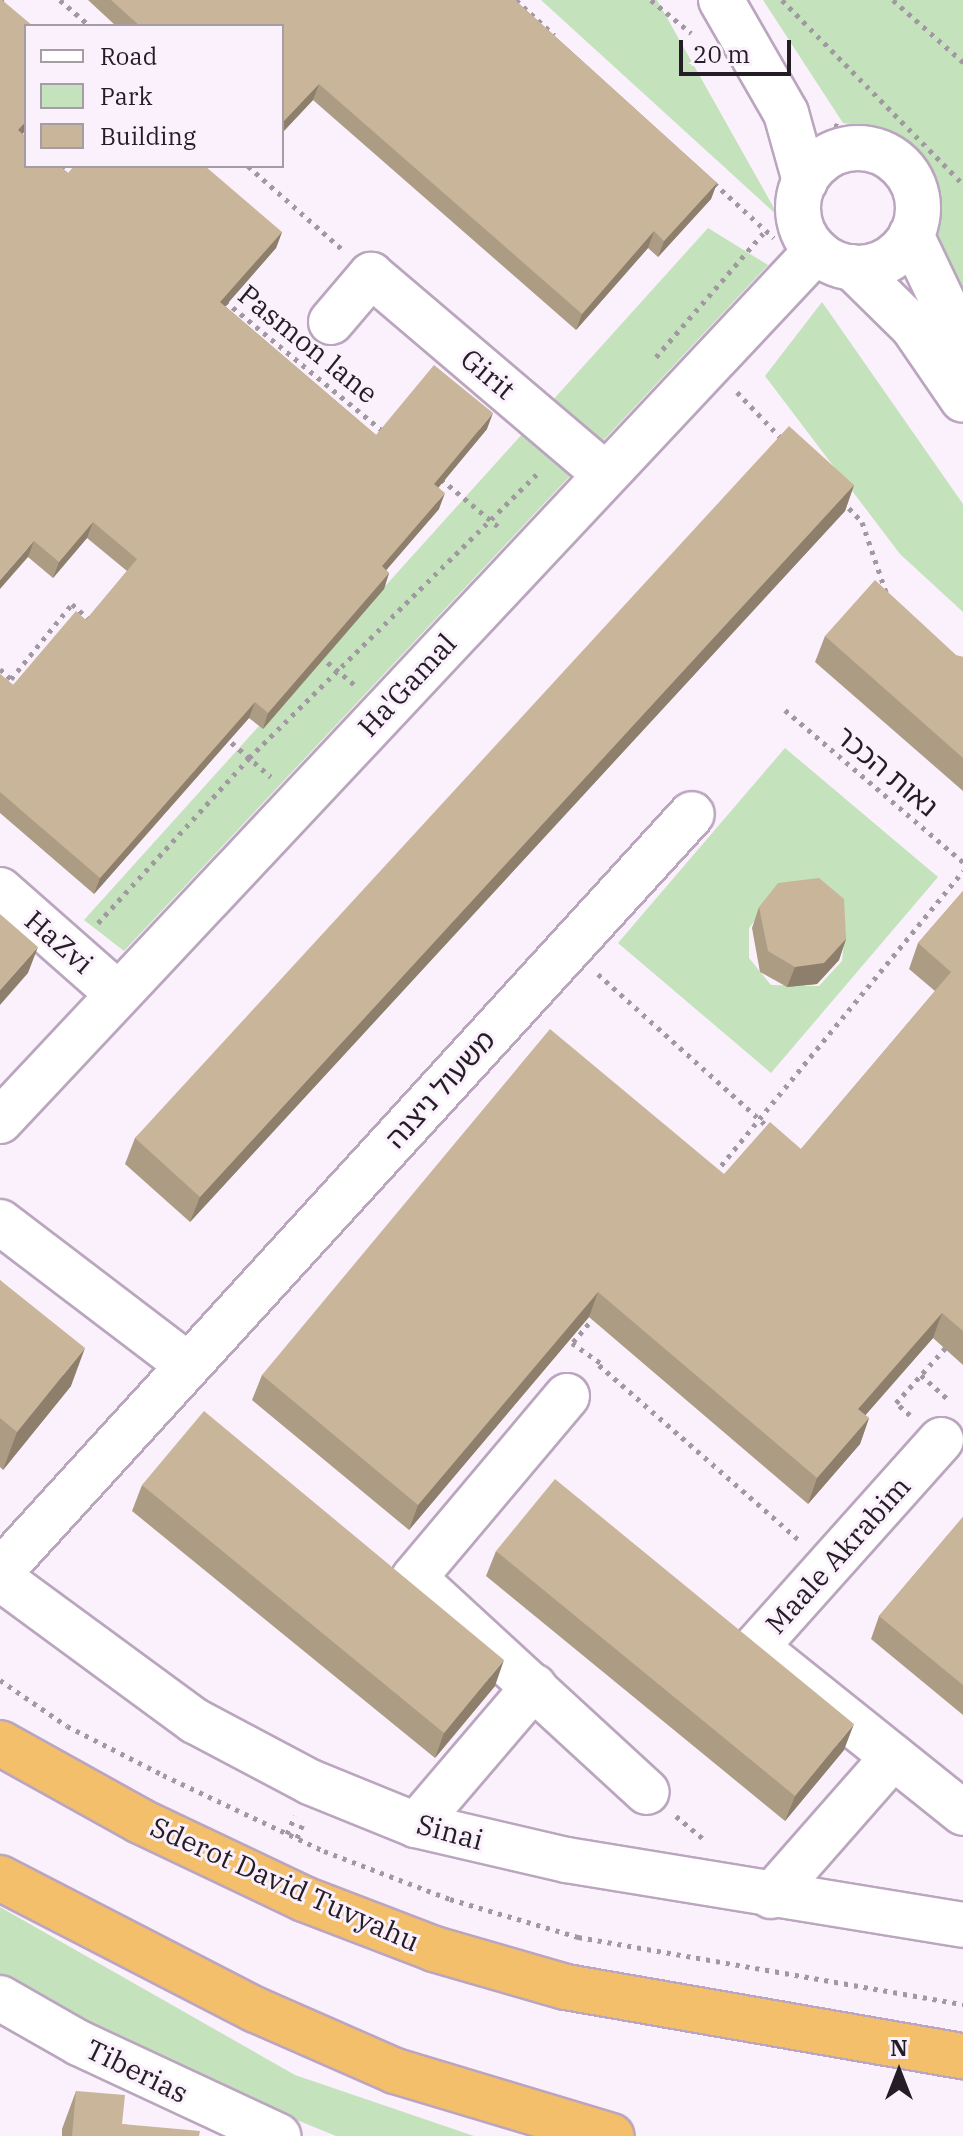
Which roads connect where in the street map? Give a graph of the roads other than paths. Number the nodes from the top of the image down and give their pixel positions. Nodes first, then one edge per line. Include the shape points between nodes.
1 (721, 0) edge
2 (744, 0) edge
3 (840, 133) junction
4 (805, 181) junction
5 (921, 227) junction
6 (823, 261) junction
7 (331, 322) dead end
8 (963, 344) edge
9 (963, 400) edge
10 (604, 473) junction
11 (692, 814) dead end
12 (0, 890) edge
13 (118, 994) junction
14 (0, 1121) edge
15 (0, 1222) edge
16 (188, 1365) junction
17 (567, 1396) road end
18 (947, 1422) road end
19 (0, 1575) edge
20 (534, 1687) junction
21 (0, 1743) edge
22 (893, 1757) junction
23 (647, 1792) dead end
24 (963, 1813) edge
25 (416, 1825) junction
26 (0, 1878) edge
27 (771, 1896) junction
28 (963, 1925) edge
29 (0, 1998) edge
30 (963, 2056) edge
31 (259, 2133) edge
32 (611, 2136) edge

1 - 4 street via 786,113
2 - 3 street via 803,103
3 - 4 street
3 - 5 street via 904,171
4 - 6 street via 799,218
5 - 6 street via 891,258
5 - 8 street
6 - 9 street via 895,306
6 - 10 street, Ha'Gamal via 708,362
7 - 10 street, Girit via 371,275
10 - 13 street, Ha'Gamal
11 - 16 street, משעול ניצנה
12 - 13 street, HaZvi
13 - 14 street, Ha'Gamal
15 - 16 street
16 - 19 street, משעול ניצנה
17 - 20 street via 414,1578
18 - 22 street, Maale Akrabim via 756,1647
19 - 25 street, Sinai via 195,1721 310,1782
20 - 23 street
20 - 25 street
21 - 30 highway, Sderot David Tuvyahu via 154,1828 434,1949 566,1987
22 - 24 street, Maale Akrabim
22 - 27 street
25 - 27 street, Sinai
26 - 32 highway via 256,2010 395,2071
27 - 28 street, Sinai
29 - 31 street, Tiberias

